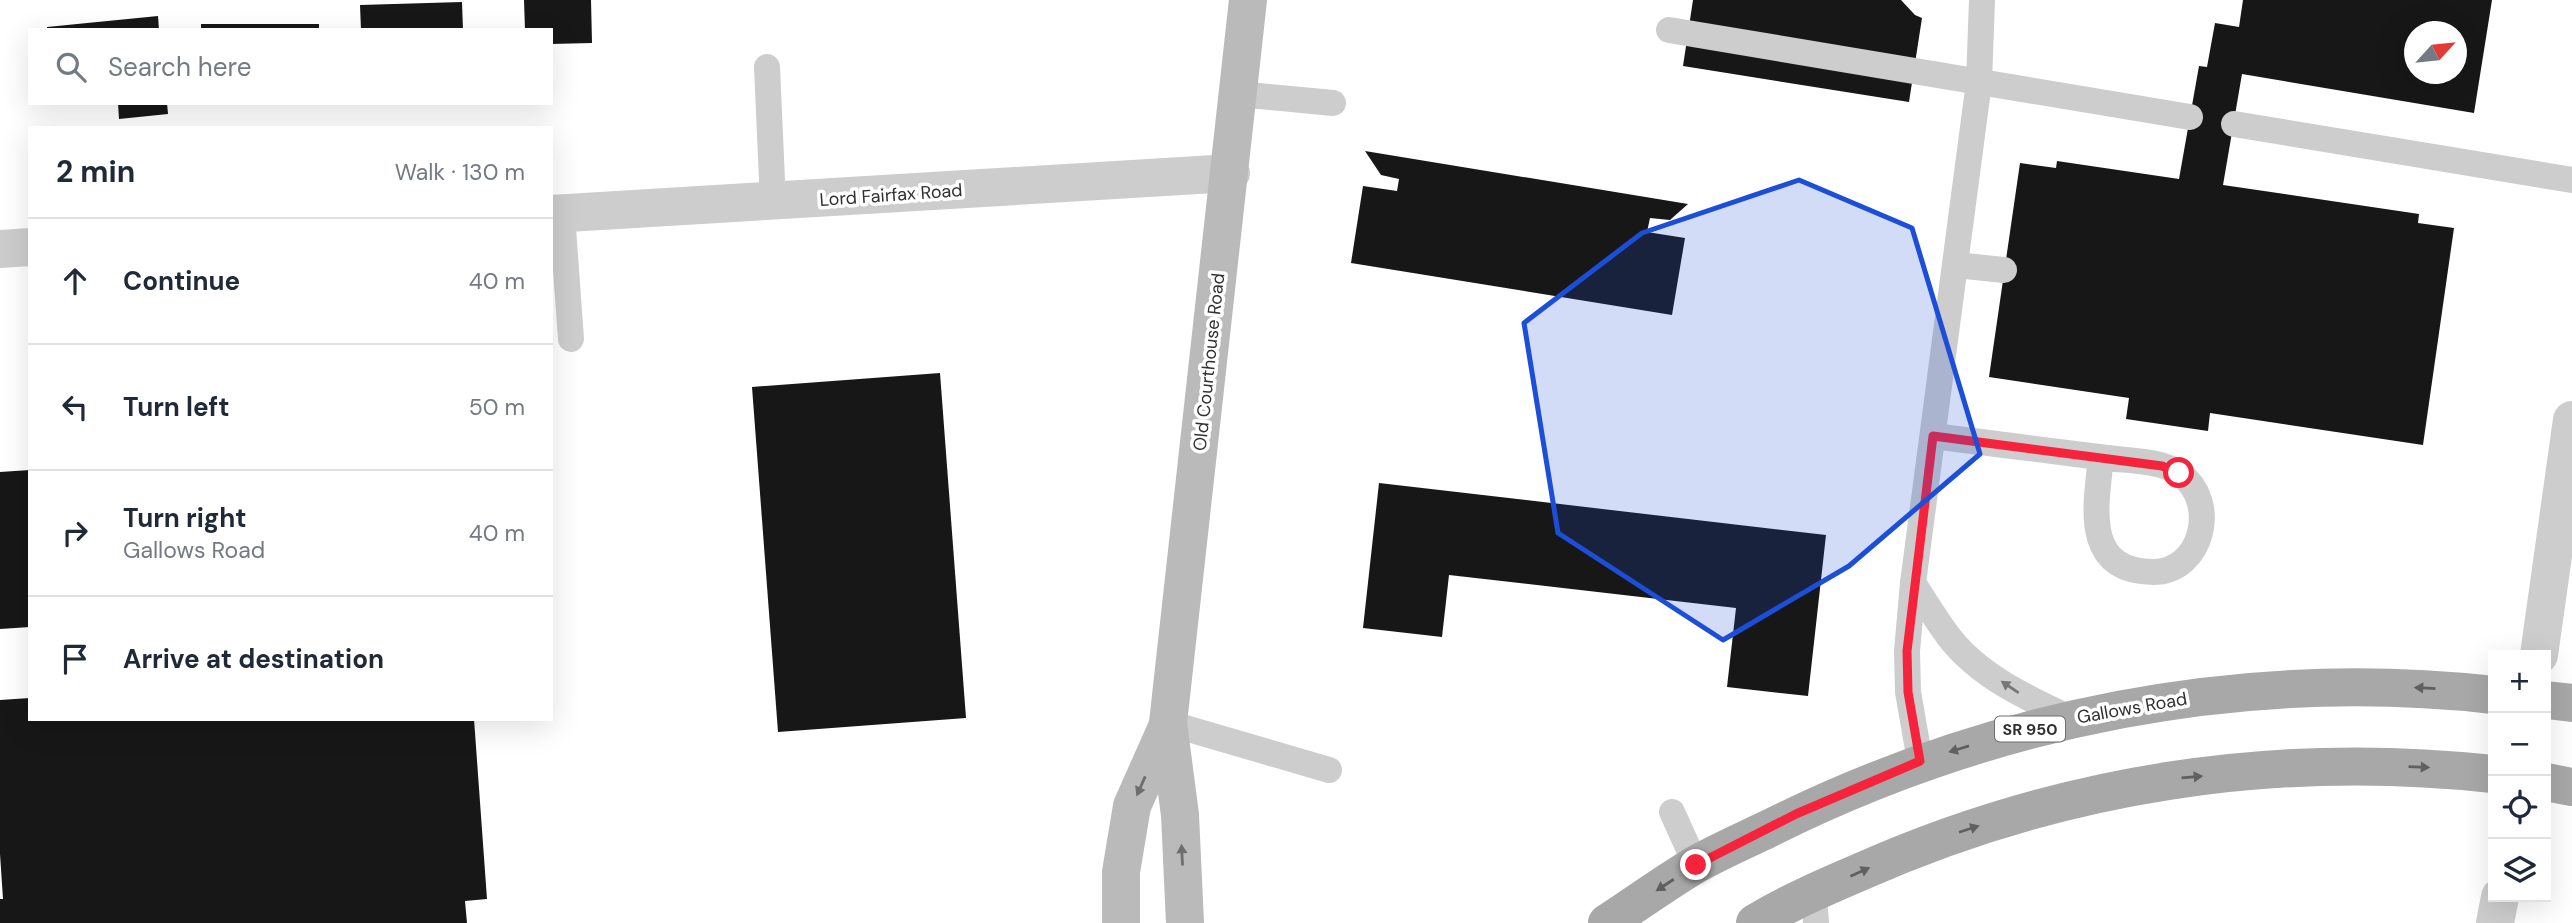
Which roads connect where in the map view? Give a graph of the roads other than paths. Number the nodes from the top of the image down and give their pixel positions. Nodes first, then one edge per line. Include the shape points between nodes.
1 (1248, 0) edge
2 (1982, 0) edge
3 (1669, 30) dead end
4 (767, 67) dead end
5 (1979, 82) junction
6 (1238, 94) junction
7 (1333, 103) dead end
8 (2190, 117) dead end
9 (2234, 124) dead end
10 (1231, 173) junction
11 (2572, 180) edge
12 (773, 203) junction
13 (557, 214) edge
14 (28, 247) edge
15 (0, 248) edge
16 (1956, 265) junction
17 (2004, 270) dead end
18 (571, 339) dead end
19 (2572, 420) edge
20 (1933, 436) junction
21 (2101, 458) junction
22 (2569, 468) edge
23 (1913, 583) junction
24 (2540, 650) edge
25 (2488, 694) edge
26 (2551, 701) edge
27 (2572, 703) edge
28 (2070, 718) junction
29 (1168, 723) junction
30 (1920, 761) junction
31 (1329, 770) dead end
32 (2488, 774) edge
33 (2551, 783) edge
34 (2572, 787) edge
35 (1672, 812) dead end
36 (1696, 865) junction
37 (2499, 902) edge
38 (1815, 908) edge
39 (1121, 923) edge
40 (1185, 923) edge
41 (1607, 923) edge
42 (1755, 923) edge
43 (2496, 923) edge

1 - 6 main road, Old Courthouse Road
2 - 5 lane
3 - 5 lane
4 - 12 lane
5 - 8 lane
5 - 16 lane
6 - 7 lane
6 - 10 main road, Old Courthouse Road
9 - 11 lane
10 - 12 street, Lord Fairfax Road
10 - 29 main road, Old Courthouse Road
12 - 13 street, Lord Fairfax Road
13 - 18 lane
14 - 15 street
16 - 17 lane
16 - 20 lane
19 - 22 street
20 - 21 lane
20 - 23 lane
21 - 21 lane via 2162,466 2193,486 2203,522 2191,553 2158,572 2138,572 2107,552 2095,523
22 - 24 street
28 -> 23 lane via 2021,695 1985,671 1950,639
23 - 30 lane via 1908,692
25 -> 28 main road, Gallows Road / SR 950 via 2425,688 2261,690 2158,701
26 - 27 main road
28 -> 30 main road, Gallows Road / SR 950
29 - 31 lane
29 -> 39 main road, Old Courthouse Road via 1132,806 1121,872
40 -> 29 main road, Old Courthouse Road via 1180,815
30 - 36 main road, Gallows Road / SR 950 via 1796,814
38 -> 32 main road via 1918,845 2079,796 2162,779 2326,767 2420,767
33 - 34 main road
35 - 36 lane
36 -> 41 main road, Gallows Road / SR 950
37 - 43 street
38 - 42 main road

